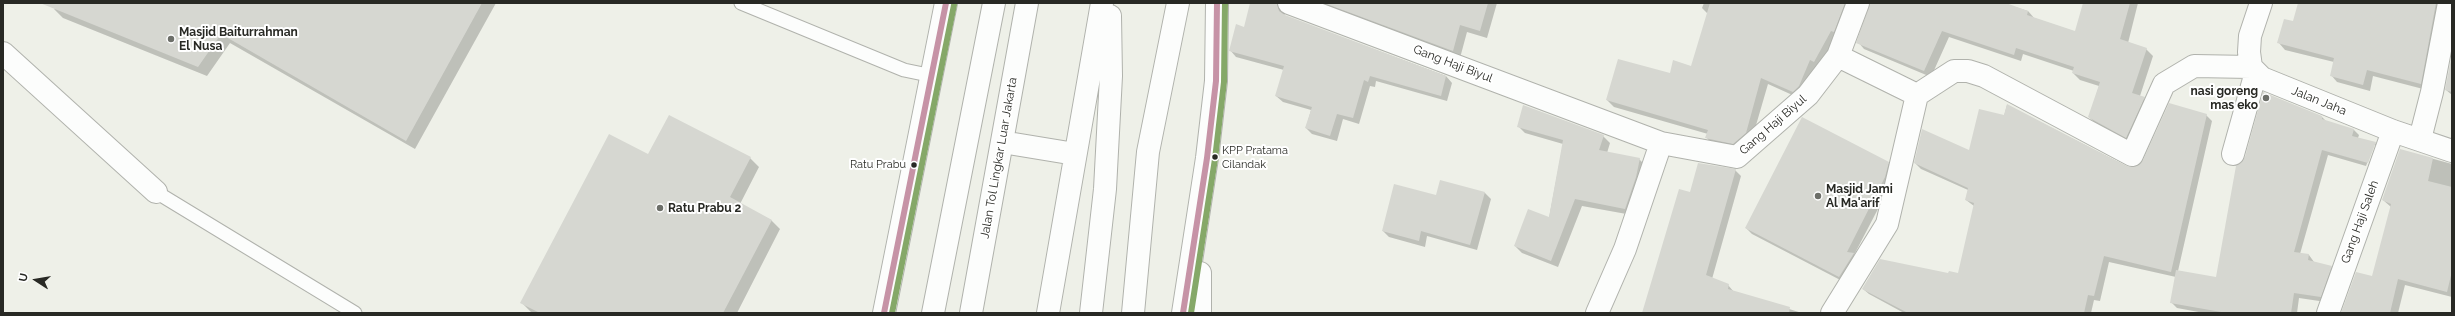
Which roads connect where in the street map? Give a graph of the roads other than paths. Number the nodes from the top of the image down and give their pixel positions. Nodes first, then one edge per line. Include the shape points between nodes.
1 (741, 3) edge
2 (946, 3) edge
3 (994, 3) edge
4 (1028, 3) edge
5 (1102, 3) edge
6 (1110, 3) edge
7 (1178, 3) edge
8 (1217, 3) edge
9 (1290, 3) edge
10 (1858, 3) edge
11 (2261, 3) edge
12 (2449, 3) edge
13 (3, 53) edge
14 (1838, 56) junction
15 (2254, 69) junction
16 (933, 76) junction
17 (1917, 95) junction
18 (2393, 131) junction
19 (2420, 140) junction
20 (1002, 142) junction
21 (1661, 143) junction
22 (2452, 151) edge
23 (1075, 154) junction
24 (2233, 154) dead end
25 (156, 192) joint
26 (1200, 214) junction
27 (355, 313) edge
28 (884, 313) edge
29 (933, 313) edge
30 (971, 313) edge
31 (1048, 313) edge
32 (1091, 313) edge
33 (1133, 313) edge
34 (1183, 313) edge
35 (1200, 313) edge
36 (1597, 313) edge
37 (1832, 313) edge
38 (2328, 313) edge

1 - 16 lane via 904,70
2 - 16 main road
3 - 29 main road
4 - 20 main road, Jalan Tol Lingkar Luar Jakarta
5 - 23 main road
6 - 32 main road via 1111,76 1105,189
7 - 33 main road via 1148,152
8 - 26 main road via 1216,81
9 - 21 main road, Gang Haji Biyul
10 - 14 main road
11 - 15 main road via 2250,36
12 - 19 main road
13 - 25 main road
14 - 17 main road
14 - 21 main road, Gang Haji Biyul via 1808,95 1737,157
15 - 17 main road via 2194,66 2164,84 2132,155 1984,76 1968,71 1954,71
15 - 18 main road, Jalan Jaha via 2262,78
15 - 24 main road
16 - 28 main road
17 - 37 main road via 1887,224
18 - 19 main road, Jalan Jaha
18 - 38 main road, Gang Haji Saleh
19 - 22 main road, Jalan Jaha
20 - 23 main road
20 - 30 main road, Jalan Tol Lingkar Luar Jakarta
21 - 36 main road via 1625,249
23 - 31 main road
25 - 27 lane
26 - 34 main road
26 - 35 main road

